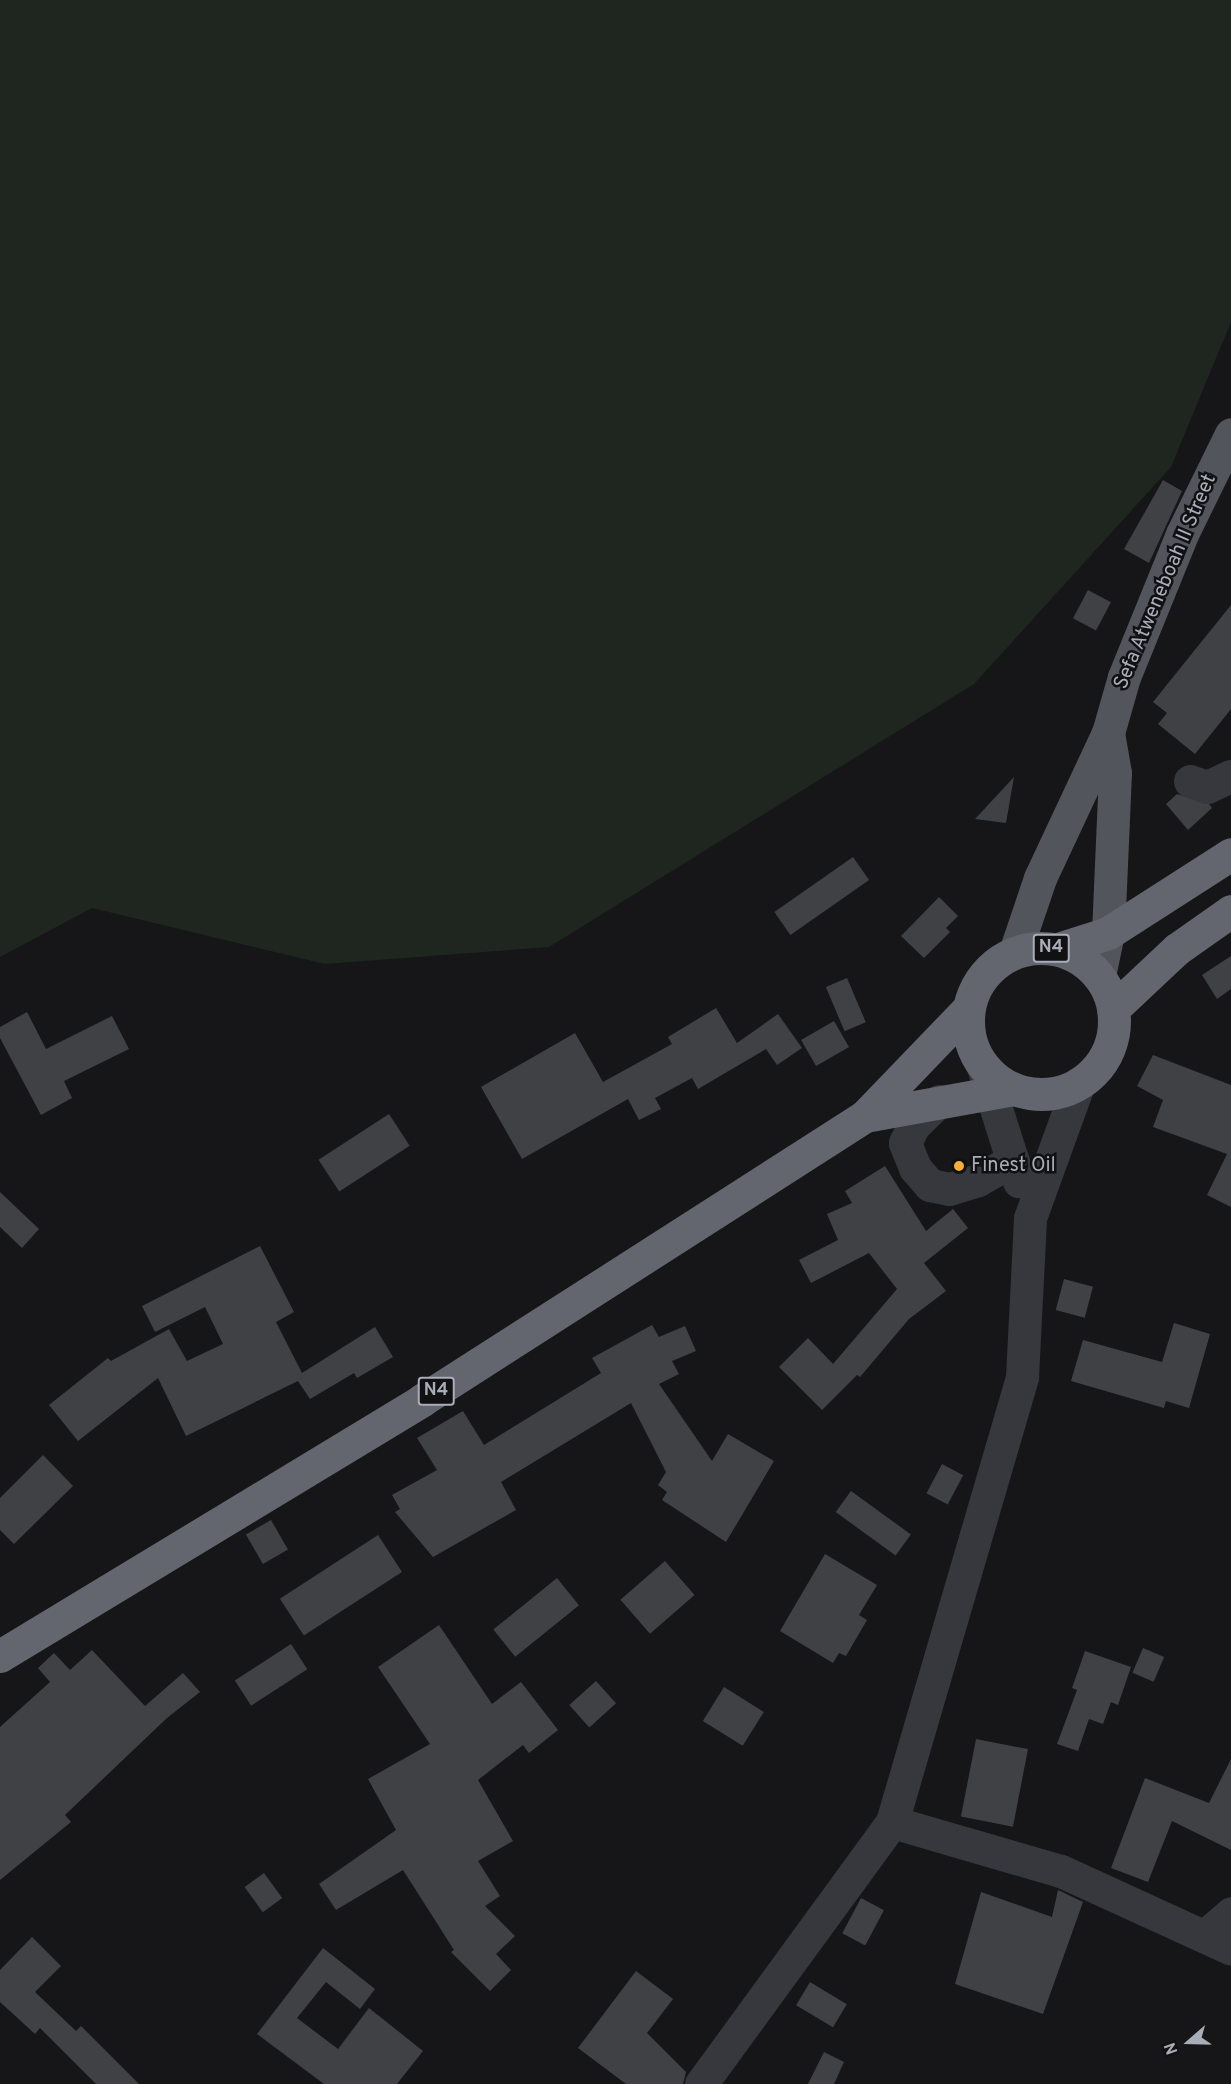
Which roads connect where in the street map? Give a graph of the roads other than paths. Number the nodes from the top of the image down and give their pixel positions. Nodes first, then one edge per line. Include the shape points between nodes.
1 (1231, 434) edge
2 (1108, 733) junction
3 (1231, 776) edge
4 (1190, 781) dead end
5 (1231, 854) edge
6 (1231, 911) edge
7 (1108, 933) junction
8 (1058, 949) junction
9 (1015, 952) junction
10 (1099, 976) junction
11 (968, 1009) junction
12 (1113, 1009) junction
13 (996, 1082) junction
14 (1079, 1083) junction
15 (939, 1101) junction
16 (865, 1116) junction
17 (1013, 1160) junction
18 (1030, 1218) junction
19 (0, 1656) edge
20 (892, 1822) junction
21 (1231, 1913) edge
22 (1218, 1942) edge
23 (701, 2084) edge

1 - 2 main road, Sefa Atweneboah II Street via 1182,534 1124,676
2 - 7 main road, Sefa Atweneboah II Street via 1114,773
2 - 9 main road, Sefa Atweneboah II Street via 1040,878
3 - 4 street via 1207,787
5 - 7 highway, N4
6 - 12 highway via 1177,949
7 - 8 highway, N4
7 - 10 main road, Sefa Atweneboah II Street
8 - 9 highway, N4
8 - 10 highway, N4 via 1088,964
9 - 11 highway, N4 via 984,974
10 - 12 highway, N4
11 - 13 highway via 968,1032
11 - 16 highway, N4
12 - 14 highway, N4 via 1114,1026 1103,1059
13 - 14 highway, N4 via 1047,1094
13 - 15 highway, N4
13 - 17 street
14 - 18 street
15 - 16 highway, N4
15 - 17 street via 914,1125 905,1143 915,1168 930,1185 949,1189 978,1180
16 - 19 highway, N4 via 422,1400
17 - 18 street
18 - 20 street via 1022,1377
20 - 22 street via 1061,1871
20 - 23 street
21 - 22 street

